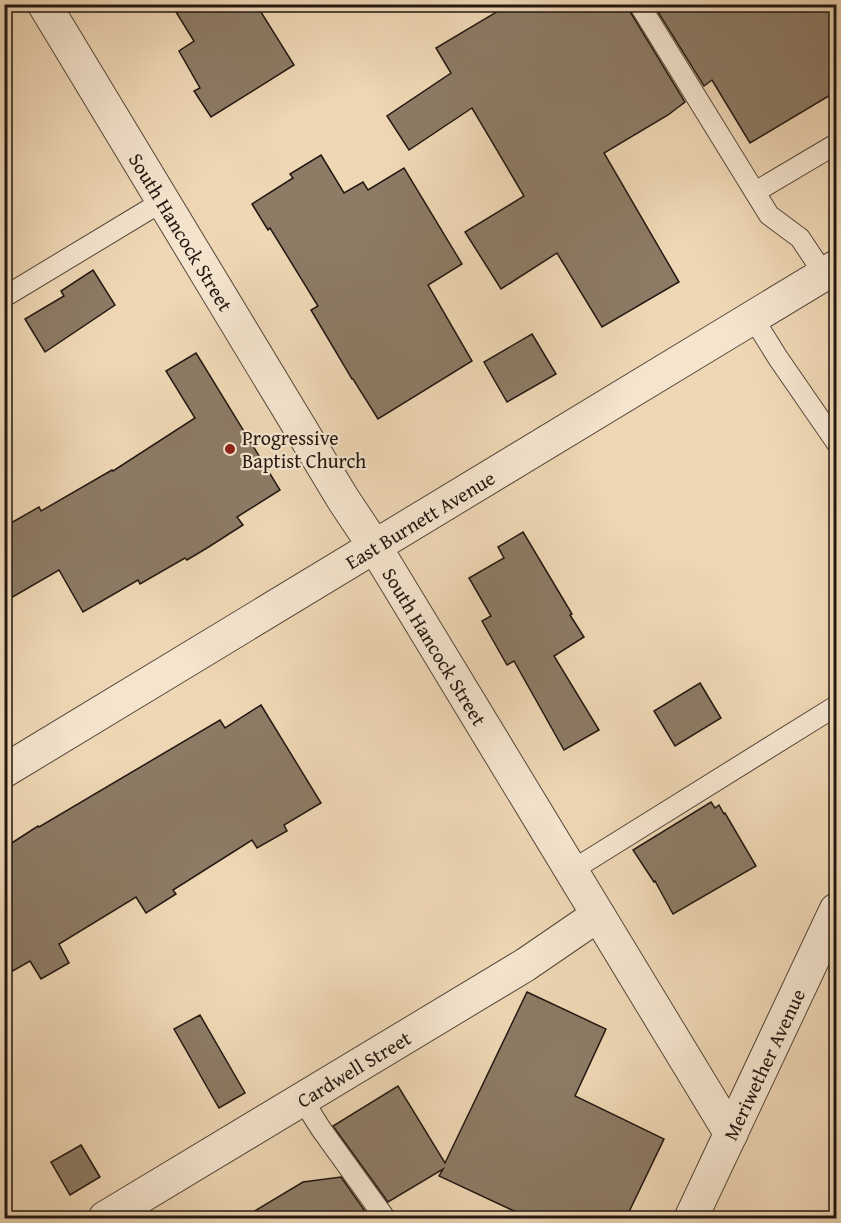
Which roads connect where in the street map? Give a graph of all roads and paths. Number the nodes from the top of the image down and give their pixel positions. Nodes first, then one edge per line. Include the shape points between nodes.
1 (44, 4) edge
2 (639, 4) edge
3 (837, 144) edge
4 (755, 192) junction
5 (163, 201) junction
6 (831, 271) edge
7 (4, 297) edge
8 (753, 318) junction
9 (837, 442) edge
10 (375, 547) junction
11 (837, 706) edge
12 (4, 771) edge
13 (571, 871) junction
14 (837, 910) edge
15 (598, 915) junction
16 (302, 1100) junction
17 (731, 1134) junction
18 (105, 1218) edge
19 (385, 1218) edge
20 (691, 1218) edge

1 - 5 street, South Hancock Street
2 - 4 lane
3 - 4 lane
4 - 6 lane via 769,215 800,238
5 - 7 lane
5 - 10 street, South Hancock Street
6 - 8 street, East Burnett Avenue
8 - 9 lane
8 - 10 street, East Burnett Avenue
10 - 12 street, East Burnett Avenue
10 - 13 street, South Hancock Street
11 - 13 lane
13 - 15 street, South Hancock Street
14 - 17 street, Meriwether Avenue
15 - 16 street, Cardwell Street via 525,965
15 - 17 street, South Hancock Street
16 - 18 street, Cardwell Street
16 - 19 lane
17 - 20 street, Meriwether Avenue

